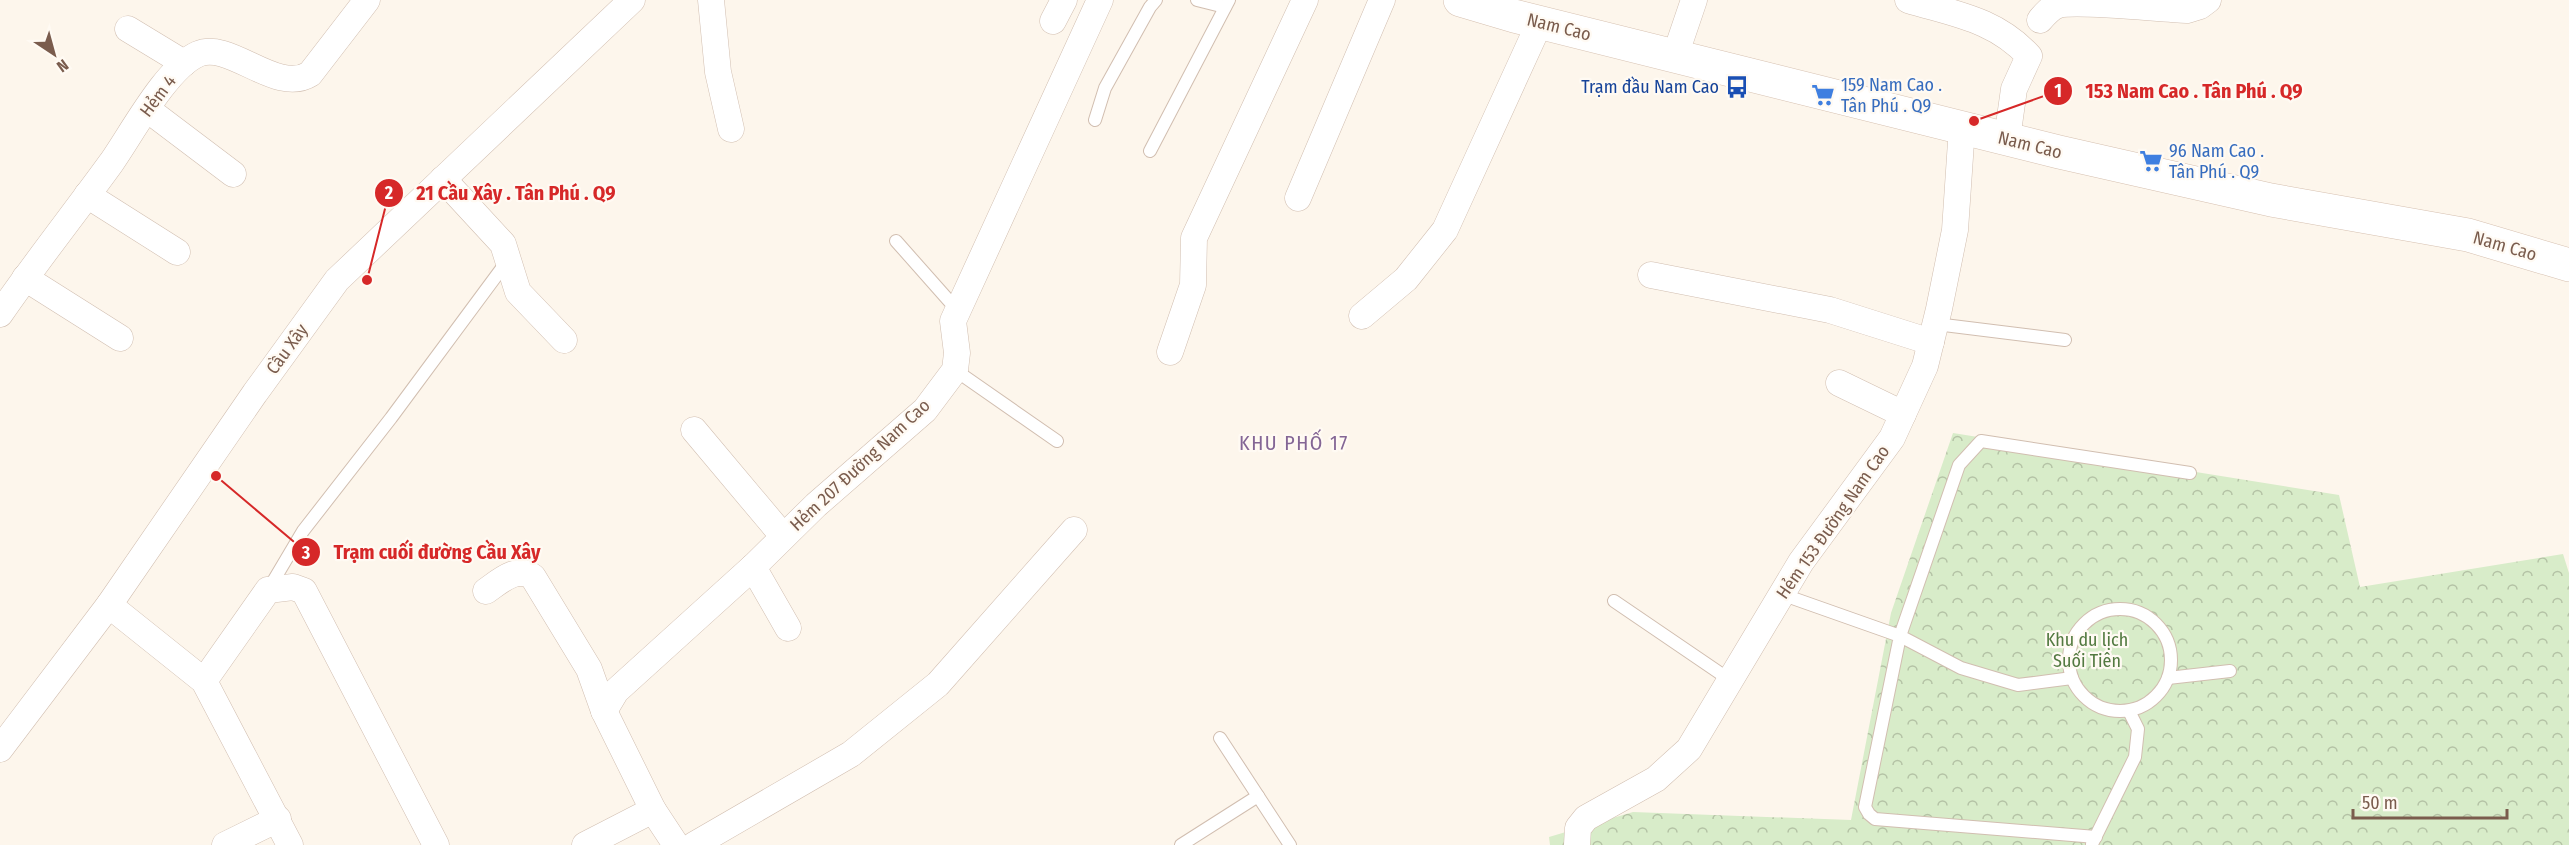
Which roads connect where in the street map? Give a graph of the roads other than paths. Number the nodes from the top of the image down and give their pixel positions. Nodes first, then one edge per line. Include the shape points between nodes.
1 (367, 0) edge
2 (632, 0) edge
3 (711, 0) edge
4 (1100, 0) edge
5 (1156, 0) edge
6 (1197, 0) edge
7 (1305, 0) edge
8 (1382, 0) edge
9 (1460, 0) edge
10 (1694, 0) edge
11 (1908, 0) edge
12 (2208, 0) edge
13 (2130, 3) edge
14 (1227, 4) edge
15 (2041, 10) edge
16 (1540, 22) junction
17 (128, 30) dead end
18 (1675, 56) junction
19 (2029, 56) junction
20 (184, 63) junction
21 (147, 110) junction
22 (1095, 120) dead end
23 (1962, 127) junction
24 (731, 129) dead end
25 (2007, 139) junction
26 (1150, 152) dead end
27 (233, 174) dead end
28 (443, 178) junction
29 (87, 195) junction
30 (1298, 198) dead end
31 (896, 241) dead end
32 (177, 252) dead end
33 (508, 260) junction
34 (2569, 266) edge
35 (1651, 275) dead end
36 (24, 278) junction
37 (957, 310) junction
38 (0, 314) edge
39 (1362, 315) dead end
40 (1934, 333) junction
41 (120, 338) dead end
42 (564, 340) dead end
43 (2065, 340) dead end
44 (1170, 352) dead end
45 (955, 370) junction
46 (1839, 383) dead end
47 (1903, 414) junction
48 (694, 430) dead end
49 (1057, 441) dead end
50 (2190, 473) dead end
51 (1074, 530) dead end
52 (783, 537) junction
53 (753, 567) junction
54 (268, 590) junction
55 (486, 591) dead end
56 (1781, 594) junction
57 (1614, 601) dead end
58 (109, 605) junction
59 (788, 628) dead end
60 (1900, 636) junction
61 (2230, 671) dead end
62 (2072, 678) junction
63 (2168, 678) junction
64 (1730, 680) junction
65 (204, 681) junction
66 (604, 711) junction
67 (2129, 711) junction
68 (1220, 738) dead end
69 (0, 749) edge
70 (1258, 796) junction
71 (653, 810) junction
72 (278, 819) junction
73 (2093, 841) edge
74 (225, 845) edge
75 (290, 845) edge
76 (436, 845) edge
77 (585, 845) edge
78 (676, 845) edge
79 (694, 845) edge
80 (1181, 845) edge
81 (1290, 845) edge
82 (1577, 845) edge

1 - 20 street, Hẻm 4 via 303,78 264,72 208,51
2 - 28 street, Cầu Xây
3 - 24 street via 718,72
4 - 37 street
5 - 22 lane via 1105,88
6 - 14 lane
7 - 44 street via 1194,238 1193,285
8 - 30 street
9 - 16 street, Nam Cao
10 - 18 street
11 - 19 street via 1990,25 2013,39
12 - 13 street via 2187,10
13 - 15 street via 2074,3
14 - 26 lane
15 - 19 street
16 - 18 street, Nam Cao
16 - 39 street via 1445,230 1407,279
17 - 20 street
18 - 23 street, Nam Cao
19 - 25 street via 2014,89
20 - 21 street, Hẻm 4
21 - 27 street
21 - 29 street, Hẻm 4
23 - 25 street, Nam Cao
23 - 40 street, Hẻm 153 Đường Nam Cao via 1955,230
25 - 34 street, Nam Cao via 2271,200 2468,235
28 - 33 street via 502,244
28 - 58 street, Cầu Xây via 337,280
29 - 32 street
29 - 36 street, Hẻm 4
31 - 37 lane
33 - 42 street via 518,292
33 - 54 lane via 303,531
35 - 40 street
36 - 38 street, Hẻm 4
36 - 41 street
37 - 45 street via 953,321
40 - 43 lane
40 - 47 street, Hẻm 153 Đường Nam Cao via 1925,366
45 - 49 lane
45 - 52 street, Hẻm 207 Đường Nam Cao via 925,410
46 - 47 street
47 - 56 street, Hẻm 153 Đường Nam Cao via 1892,438
48 - 52 street
50 - 60 lane via 1981,441 1959,465
51 - 79 street via 938,684 851,753
52 - 53 street, Hẻm 207 Đường Nam Cao
53 - 59 street
53 - 66 street, Hẻm 207 Đường Nam Cao via 615,691
54 - 65 street
54 - 76 street via 293,587 304,591
55 - 66 street via 518,572 533,577 589,669
56 - 60 lane
56 - 64 street, Hẻm 153 Đường Nam Cao
57 - 64 lane
58 - 65 street
58 - 69 street, Cầu Xây
60 - 62 lane via 1961,668 2018,685
60 - 73 lane via 1865,807 1869,814 1875,819
61 - 63 lane
62 - 63 lane via 2068,660 2080,627 2111,610 2129,610 2146,616 2159,627 2171,660
62 - 67 lane via 2080,693 2094,705 2111,711
63 - 67 lane via 2145,705
64 - 82 street, Hẻm 153 Đường Nam Cao via 1689,749 1656,779 1586,818 1578,828
65 - 72 street
66 - 71 street
67 - 73 lane via 2138,729 2135,757
68 - 70 lane
70 - 80 lane
70 - 81 lane
71 - 77 street
71 - 78 street
72 - 74 street
72 - 75 street

